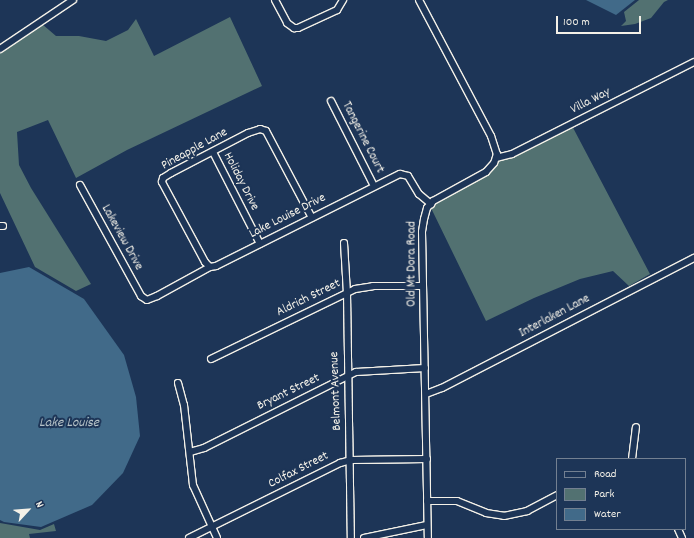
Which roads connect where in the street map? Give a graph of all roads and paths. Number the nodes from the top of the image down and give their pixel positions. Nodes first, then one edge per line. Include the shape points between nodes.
1 (73, 0) edge
2 (275, 0) edge
3 (343, 0) edge
4 (419, 0) edge
5 (0, 49) edge
6 (694, 62) edge
7 (331, 101) dead end
8 (213, 152) junction
9 (496, 158) junction
10 (80, 184) dead end
11 (374, 186) junction
12 (430, 204) junction
13 (312, 218) junction
14 (344, 243) dead end
15 (260, 244) junction
16 (694, 258) edge
17 (210, 267) junction
18 (423, 286) junction
19 (347, 293) junction
20 (147, 300) joint
21 (211, 359) dead end
22 (425, 368) junction
23 (348, 376) junction
24 (178, 384) dead end
25 (426, 394) junction
26 (636, 426) dead end
27 (190, 452) junction
28 (632, 458) edge
29 (427, 459) junction
30 (351, 460) junction
31 (556, 496) edge
32 (427, 501) junction
33 (428, 525) junction
34 (211, 527) junction
35 (190, 538) edge
36 (217, 538) edge
37 (351, 538) edge
38 (364, 538) edge
39 (428, 538) edge

1 - 5 street
2 - 3 street via 287,23 298,28 337,10
4 - 9 street via 496,146
6 - 9 street, Villa Way via 512,154
7 - 11 street, Tangerine Court
8 - 13 street, Pineapple Lane via 260,129 266,131
8 - 15 street, Holiday Drive
8 - 17 street, Pineapple Lane via 170,173 162,182
9 - 12 street via 486,172 438,197
10 - 20 street, Lakeview Drive via 141,296
11 - 12 street, Lake Louise Drive via 400,174 406,175 419,194
11 - 13 street, Lake Louise Drive
12 - 18 street, Old Mt Dora Road via 425,213 422,232
13 - 15 street, Lake Louise Drive
14 - 19 street, Belmont Avenue
15 - 17 street, Lake Louise Drive
16 - 25 street, Interlaken Lane
17 - 20 street, Lake Louise Drive
18 - 19 street, Aldrich Street via 362,287
18 - 22 street, Old Mt Dora Road
19 - 21 street, Aldrich Street
19 - 23 street, Belmont Avenue
22 - 23 street, Bryant Street via 356,372
22 - 25 street, Old Mt Dora Road
23 - 27 street, Bryant Street via 204,448
23 - 30 street, Belmont Avenue
24 - 27 street
25 - 29 street, Old Mt Dora Road
26 - 28 street
27 - 34 street via 195,493
29 - 30 street, Colfax Street
29 - 32 street, Old Mt Dora Road
30 - 34 street, Colfax Street via 332,466
30 - 37 street, Belmont Avenue
31 - 32 street via 527,511 504,516 486,513 457,501
32 - 33 street, Old Mt Dora Road
33 - 38 street
33 - 39 street, Old Mt Dora Road
34 - 35 street, Colfax Street
34 - 36 street

